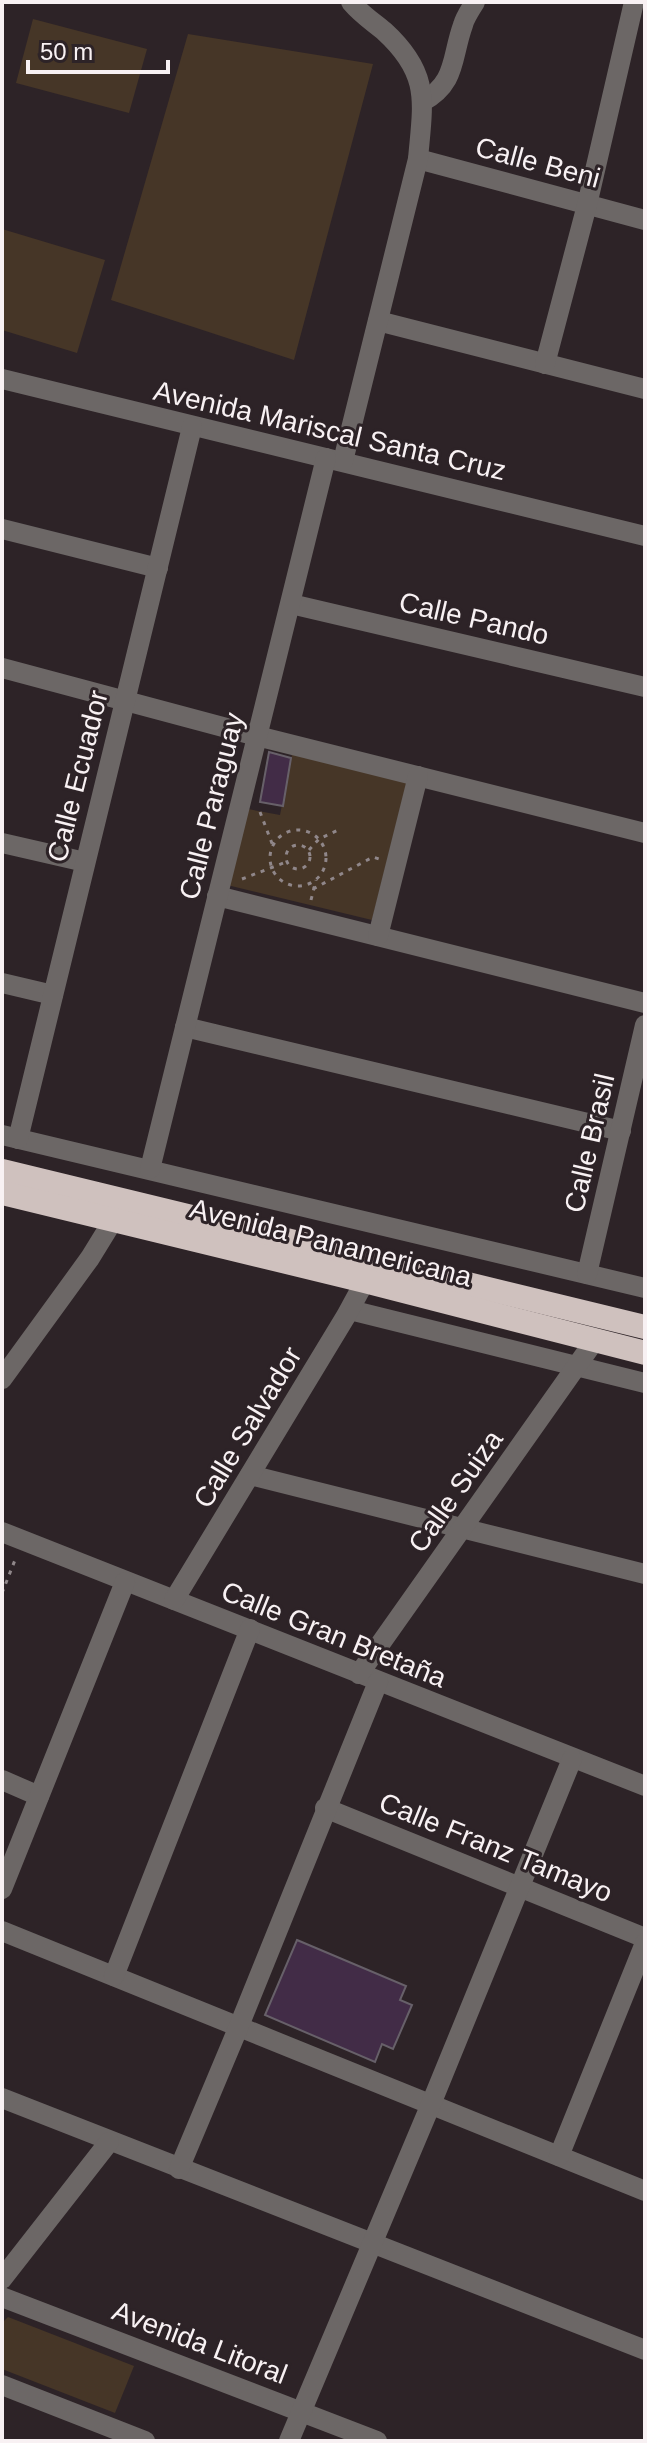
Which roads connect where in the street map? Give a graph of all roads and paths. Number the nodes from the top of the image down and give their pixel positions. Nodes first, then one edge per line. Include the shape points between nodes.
1 (351, 2) edge
2 (475, 2) edge
3 (634, 2) edge
4 (422, 102) junction
5 (418, 159) junction
6 (587, 205) junction
7 (645, 220) edge
8 (378, 321) junction
9 (545, 364) junction
10 (2, 379) edge
11 (645, 389) edge
12 (192, 427) junction
13 (335, 459) junction
14 (2, 529) edge
15 (645, 536) edge
16 (158, 568) junction
17 (291, 604) junction
18 (2, 668) edge
19 (645, 687) edge
20 (125, 701) junction
21 (257, 736) junction
22 (418, 776) junction
23 (259, 811) dead end
24 (338, 830) dead end
25 (645, 833) edge
26 (319, 839) junction
27 (2, 843) edge
28 (273, 846) junction
29 (308, 851) junction
30 (387, 861) dead end
31 (85, 862) junction
32 (286, 862) junction
33 (273, 868) junction
34 (316, 880) junction
35 (238, 881) dead end
36 (313, 889) junction
37 (217, 896) junction
38 (310, 905) dead end
39 (378, 936) junction
40 (2, 983) edge
41 (53, 995) junction
42 (645, 1003) edge
43 (645, 1025) edge
44 (185, 1027) junction
45 (621, 1131) junction
46 (10, 1137) edge
47 (150, 1169) junction
48 (2, 1171) edge
49 (2, 1193) edge
50 (117, 1209) junction
51 (587, 1274) junction
52 (365, 1281) junction
53 (645, 1288) edge
54 (350, 1310) junction
55 (645, 1327) edge
56 (595, 1340) junction
57 (645, 1353) edge
58 (577, 1366) junction
59 (2, 1379) edge
60 (645, 1383) edge
61 (250, 1475) junction
62 (463, 1529) junction
63 (2, 1532) edge
64 (22, 1541) junction
65 (645, 1574) edge
66 (125, 1582) junction
67 (2, 1593) edge
68 (174, 1600) junction
69 (250, 1629) junction
70 (368, 1678) junction
71 (572, 1759) junction
72 (643, 1778) edge
73 (2, 1780) edge
74 (39, 1796) junction
75 (325, 1808) junction
76 (519, 1887) junction
77 (2, 1889) edge
78 (2, 1931) edge
79 (645, 1940) edge
80 (114, 1976) junction
81 (239, 2026) junction
82 (2, 2098) edge
83 (431, 2104) junction
84 (109, 2142) junction
85 (559, 2156) junction
86 (179, 2169) junction
87 (645, 2191) edge
88 (373, 2243) junction
89 (2, 2244) edge
90 (23, 2252) junction
91 (2, 2279) edge
92 (2, 2297) edge
93 (645, 2350) edge
94 (2, 2385) edge
95 (301, 2410) junction
96 (145, 2441) edge
97 (289, 2441) edge
98 (377, 2441) edge

1 - 4 street, Calle Paraguay via 409,60 418,74
2 - 4 street via 443,87
3 - 6 street
4 - 5 street, Calle Paraguay
5 - 6 street, Calle Beni
5 - 8 street, Calle Paraguay
6 - 7 street, Calle Beni
6 - 9 street
8 - 9 street
8 - 13 street, Calle Paraguay
9 - 11 street
10 - 12 street, Avenida Mariscal Santa Cruz
12 - 13 street, Avenida Mariscal Santa Cruz
12 - 16 street, Calle Ecuador
13 - 15 street, Avenida Mariscal Santa Cruz
13 - 17 street, Calle Paraguay
14 - 16 street
16 - 20 street, Calle Ecuador
17 - 19 street, Calle Pando
17 - 21 street, Calle Paraguay
18 - 20 street
20 - 21 street
20 - 31 street, Calle Ecuador
21 - 22 street
21 - 37 street, Calle Paraguay
22 - 25 street
22 - 39 street
23 - 28 path
24 - 26 path
26 - 28 path via 295,830
26 - 29 path
26 - 34 path via 327,856
27 - 31 street
28 - 33 path
29 - 32 path via 291,847
29 - 32 path via 304,868
30 - 36 path via 373,857
31 - 41 street, Calle Ecuador
32 - 33 path
33 - 34 path via 289,884
33 - 35 path
34 - 36 path
36 - 38 path
37 - 39 street
37 - 44 street, Calle Paraguay
39 - 42 street
40 - 41 street
41 - 46 street, Calle Ecuador
43 - 45 street, Calle Brasil
44 - 45 street
44 - 47 street, Calle Paraguay
45 - 51 street, Calle Brasil
46 - 47 street, Avenida Panamericana
47 - 51 street, Avenida Panamericana
48 - 50 highway, Avenida Panamericana
49 - 50 highway, Avenida Panamericana
50 - 52 highway, Avenida Panamericana
50 - 55 highway, Avenida Panamericana
50 - 59 street via 90,1258
51 - 53 street, Avenida Panamericana
52 - 54 street, Calle Salvador
52 - 56 highway, Avenida Panamericana
54 - 58 street
54 - 61 street, Calle Salvador
56 - 57 highway, Avenida Panamericana
56 - 58 street, Calle Suiza
58 - 60 street
58 - 62 street, Calle Suiza
61 - 62 street
61 - 68 street, Calle Salvador
62 - 65 street
62 - 70 street, Calle Suiza
63 - 64 street, Calle Gran Bretaña
64 - 66 street, Calle Gran Bretaña
64 - 67 path
66 - 68 street, Calle Gran Bretaña
66 - 74 street
68 - 69 street, Calle Gran Bretaña
69 - 70 street, Calle Gran Bretaña
69 - 80 street
70 - 71 street, Calle Gran Bretaña
70 - 75 street, Calle Suiza
71 - 72 street, Calle Gran Bretaña
71 - 76 street
73 - 74 street
74 - 77 street
75 - 76 street, Calle Franz Tamayo
75 - 81 street, Calle Suiza
76 - 79 street, Calle Franz Tamayo
76 - 83 street
78 - 80 street
79 - 85 street
80 - 81 street
81 - 83 street
81 - 86 street, Calle Suiza
82 - 84 street
83 - 85 street
83 - 88 street
84 - 86 street
84 - 90 street
85 - 87 street
86 - 88 street
88 - 93 street
88 - 95 street
89 - 90 street
90 - 91 street
92 - 95 street, Avenida Litoral
94 - 96 street
95 - 97 street
95 - 98 street, Avenida Litoral

